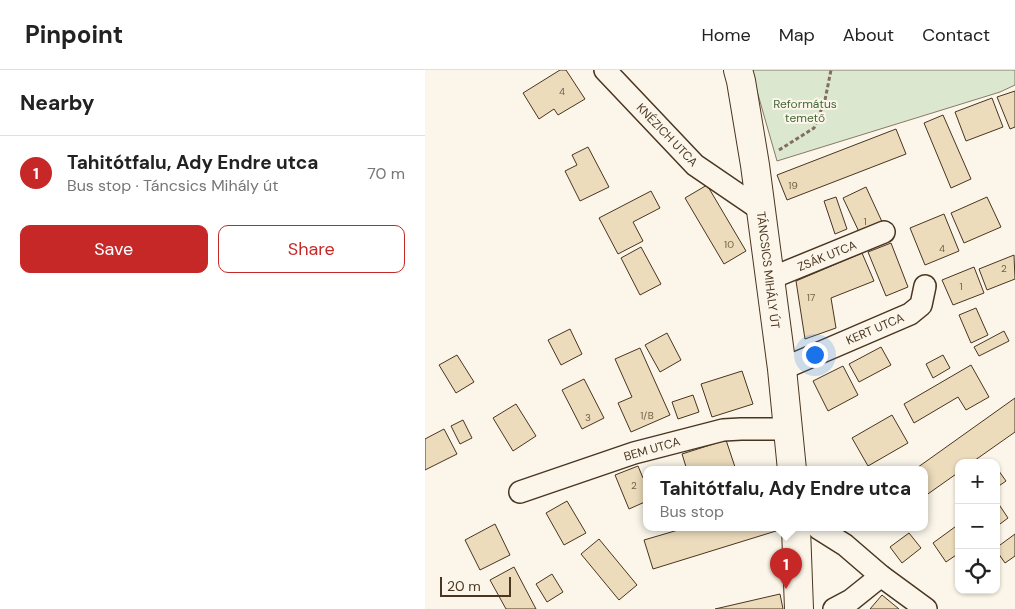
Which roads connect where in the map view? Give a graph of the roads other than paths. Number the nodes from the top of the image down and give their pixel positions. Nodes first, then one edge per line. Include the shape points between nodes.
1 (605, 70) edge
2 (738, 70) edge
3 (761, 210) junction
4 (884, 232) dead end
5 (769, 279) junction
6 (925, 286) dead end
7 (782, 370) junction
8 (789, 429) junction
9 (792, 466) edge
10 (520, 492) dead end
11 (796, 531) edge
12 (823, 531) edge
13 (881, 576) junction
14 (799, 609) edge
15 (834, 609) edge
16 (926, 609) edge

1 - 3 street, KNÉZICH UTCA via 695,165
2 - 3 main road, TÁNCSICS MIHÁLY ÚT
3 - 5 main road, TÁNCSICS MIHÁLY ÚT
4 - 5 street, ZSÁK UTCA
5 - 7 main road, TÁNCSICS MIHÁLY ÚT
6 - 7 street, KERT UTCA via 921,305 910,314
7 - 8 main road, TÁNCSICS MIHÁLY ÚT
8 - 9 main road, TÁNCSICS MIHÁLY ÚT
8 - 10 street, BEM UTCA via 723,430 634,453
11 - 14 main road
12 - 13 street via 845,545
13 - 15 street
13 - 16 street

